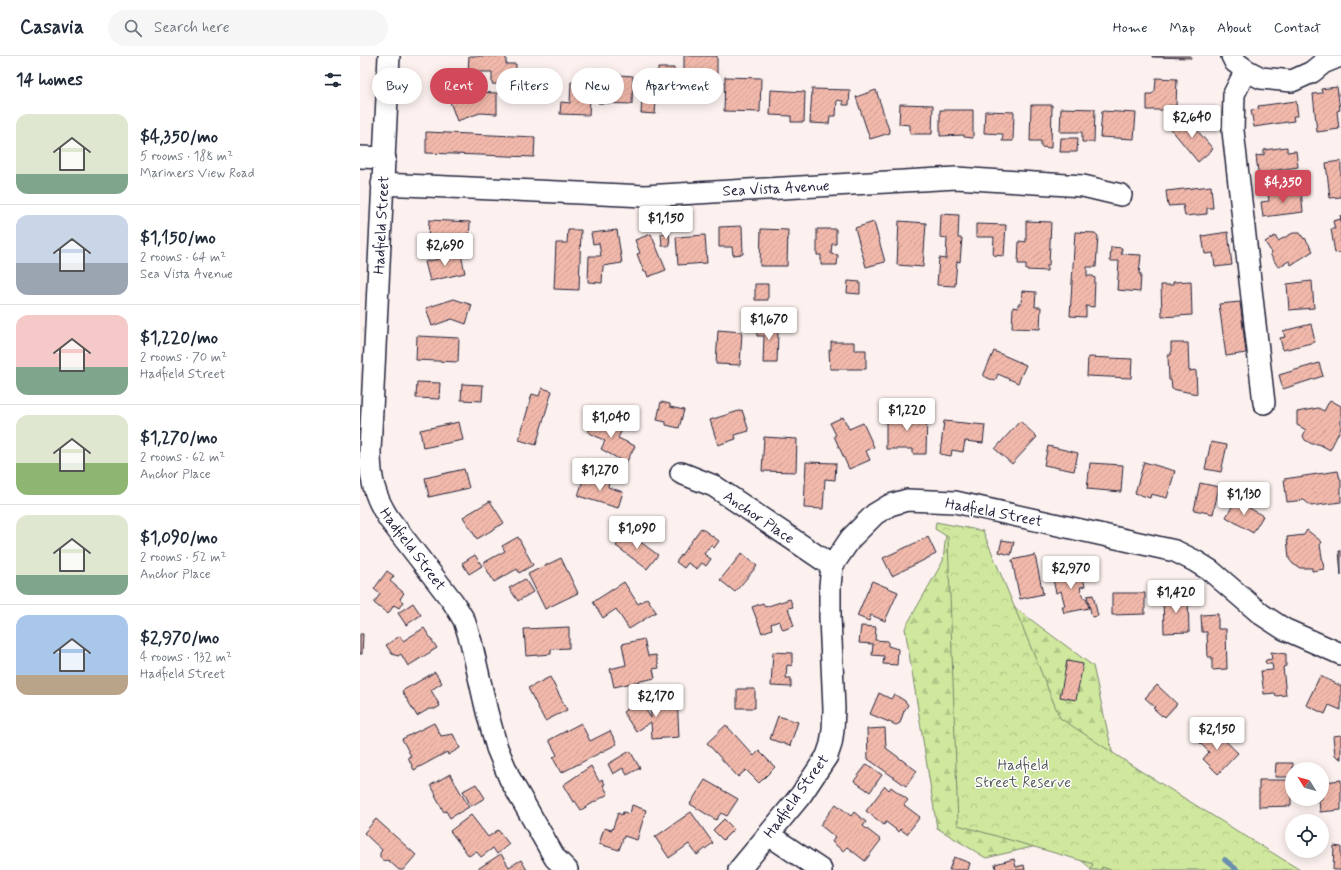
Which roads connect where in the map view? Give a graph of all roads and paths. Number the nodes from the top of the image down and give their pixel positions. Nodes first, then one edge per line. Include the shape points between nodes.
1 (389, 56) edge
2 (1340, 56) edge
3 (1239, 63) edge
4 (360, 158) edge
5 (385, 158) junction
6 (382, 184) junction
7 (1121, 195) dead end
8 (1264, 403) dead end
9 (681, 473) dead end
10 (832, 566) junction
11 (1341, 654) edge
12 (769, 835) junction
13 (567, 870) edge
14 (739, 870) edge
15 (821, 870) edge

1 - 5 street, Hadfield Street
2 - 3 street via 1292,81 1261,78
3 - 8 street via 1234,94 1233,131
4 - 5 street
5 - 6 street, Hadfield Street
6 - 7 street, Sea Vista Avenue via 645,196 956,178 1082,186
6 - 13 street, Hadfield Street via 370,451 370,471 375,492 380,506 389,519 464,620 496,748 510,779 556,858
9 - 10 street, Anchor Place via 714,486
10 - 11 street, Hadfield Street via 851,538 875,514 890,505 907,500 955,502 1175,551 1211,571 1261,614 1284,629
10 - 12 street, Hadfield Street via 830,617 834,709 831,744 817,773
12 - 14 street, Hadfield Street
12 - 15 street

